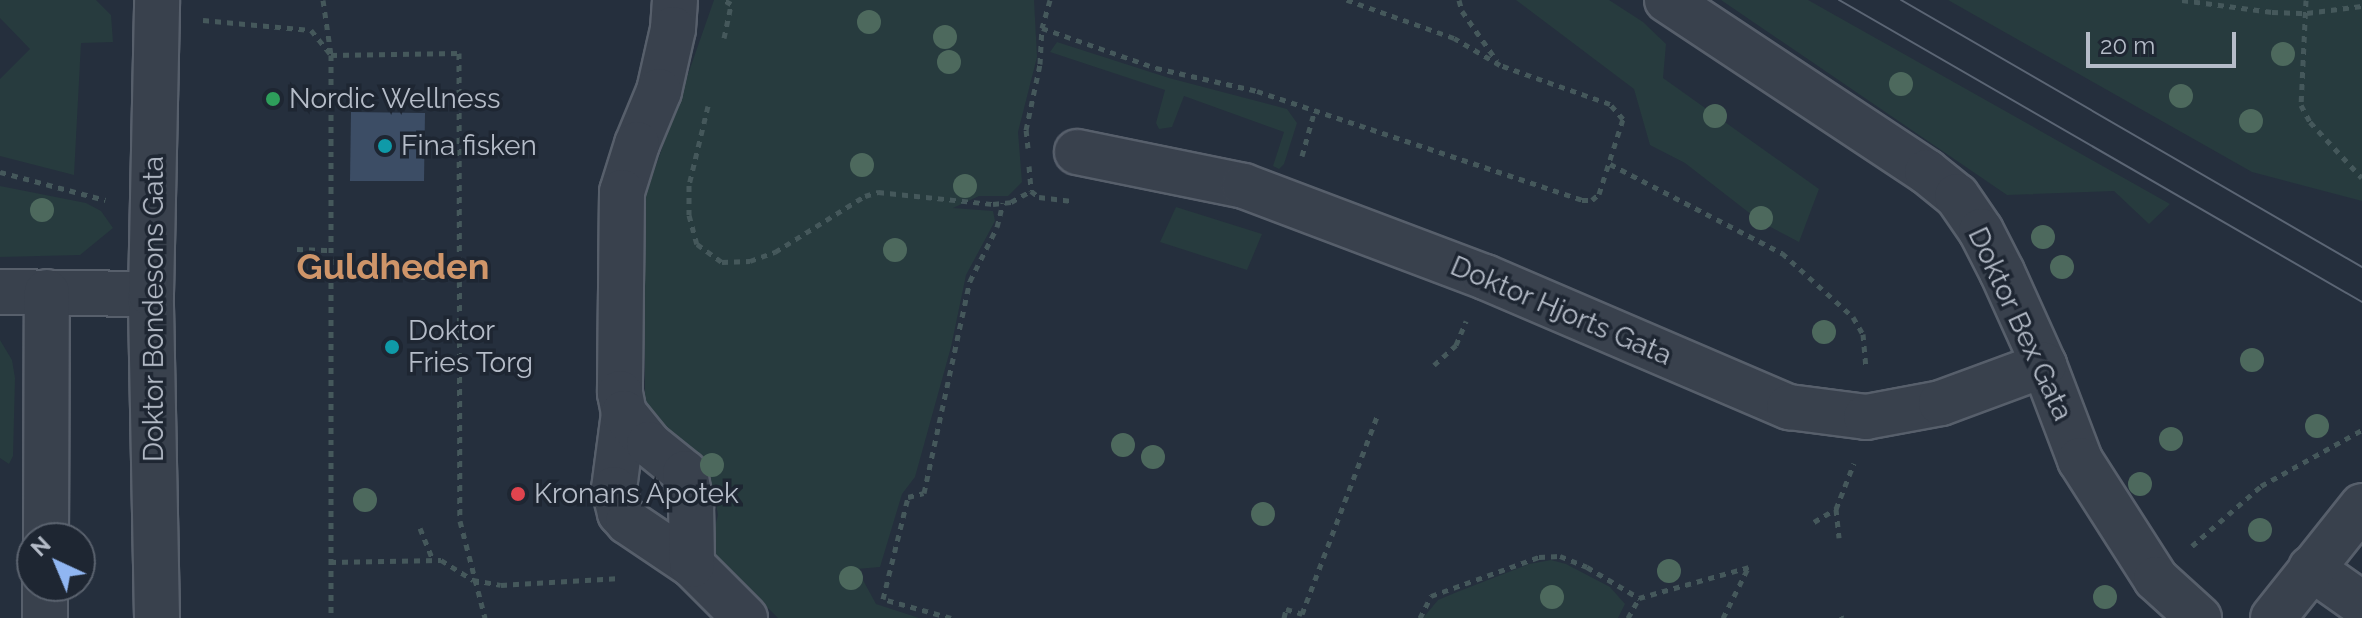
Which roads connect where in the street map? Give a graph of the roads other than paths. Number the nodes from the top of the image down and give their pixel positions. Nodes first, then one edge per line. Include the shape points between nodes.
1 (675, 0) edge
2 (1667, 0) edge
3 (173, 9) edge
4 (1077, 152) dead end
5 (0, 292) edge
6 (47, 292) junction
7 (151, 294) junction
8 (2044, 365) junction
9 (624, 413) junction
10 (2362, 506) edge
11 (46, 522) edge
12 (692, 565) junction
13 (2311, 568) junction
14 (2362, 604) edge
15 (157, 618) edge
16 (745, 618) edge
17 (2199, 618) edge
18 (2273, 618) edge

1 - 9 street via 659,91 622,192
2 - 8 street, Doktor Bex Gata via 1957,196 1981,231
3 - 7 street, Doktor Bondesons Gata
4 - 8 street, Doktor Hjorts Gata via 1244,186 1485,277 1789,407 1866,417 1941,403
5 - 6 street
6 - 7 street
6 - 11 street
7 - 15 street, Doktor Bondesons Gata
8 - 17 street, Doktor Bex Gata via 2080,460 2156,579
9 - 12 street via 649,444 685,473
9 - 12 street via 614,489 620,513
10 - 13 street
12 - 16 street
13 - 14 street
13 - 18 street

